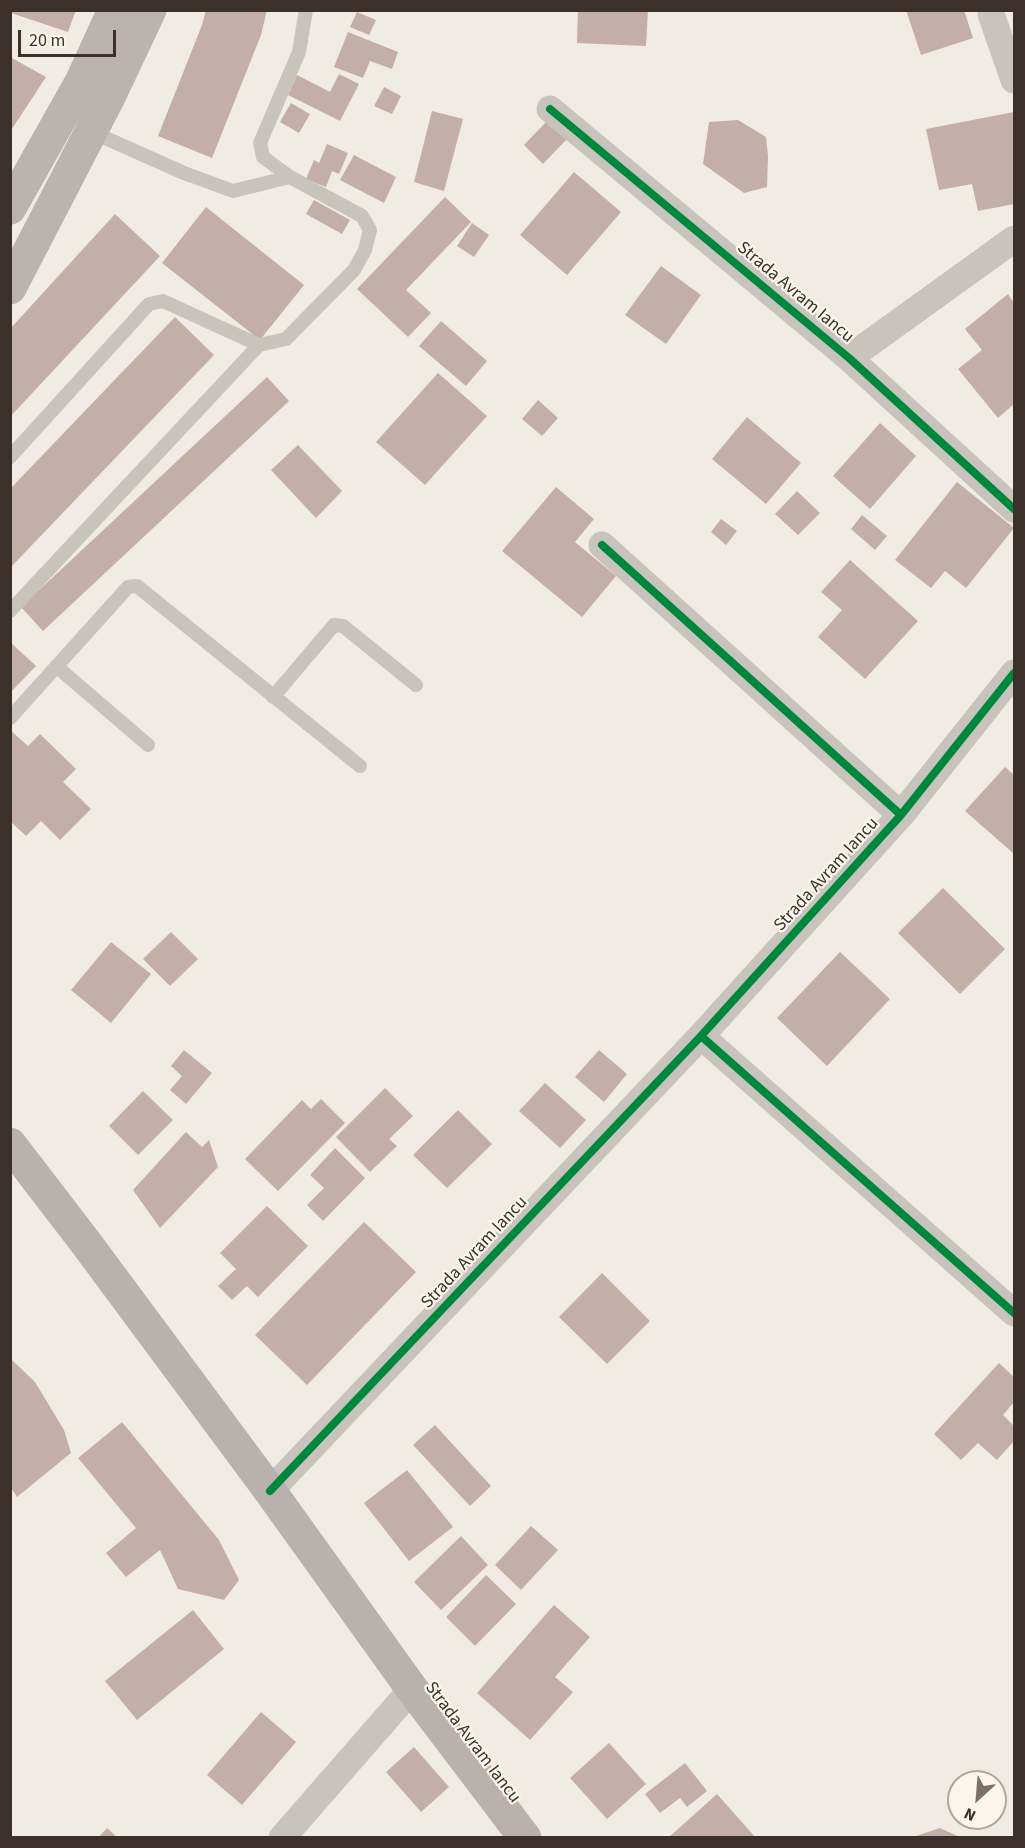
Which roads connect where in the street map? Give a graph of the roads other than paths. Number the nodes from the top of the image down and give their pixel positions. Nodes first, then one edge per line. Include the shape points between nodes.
1 (114, 10) edge
2 (150, 10) edge
3 (306, 10) edge
4 (991, 14) dead end
5 (1014, 80) edge
6 (550, 109) dead end
7 (92, 132) junction
8 (290, 177) junction
9 (10, 208) edge
10 (1014, 239) edge
11 (10, 288) edge
12 (259, 345) junction
13 (849, 358) junction
14 (10, 457) edge
15 (1014, 509) edge
16 (602, 545) dead end
17 (10, 611) edge
18 (56, 666) junction
19 (1014, 673) edge
20 (416, 686) dead end
21 (273, 697) junction
22 (10, 718) edge
23 (148, 745) dead end
24 (360, 766) dead end
25 (901, 815) junction
26 (701, 1036) junction
27 (10, 1144) edge
28 (1014, 1313) edge
29 (270, 1491) junction
30 (412, 1689) junction
31 (282, 1838) edge
32 (525, 1838) edge

1 - 9 street via 81,82
2 - 7 street
3 - 8 lane via 298,52 260,143 263,157
4 - 5 street
6 - 13 street, Strada Avram Iancu
7 - 8 lane via 233,191
7 - 11 street
8 - 12 lane via 363,216 370,230 354,270 286,339
10 - 13 street
12 - 14 lane via 163,301 149,304
12 - 17 lane
13 - 15 street, Strada Avram Iancu
16 - 25 street
18 - 21 lane via 128,587 137,586
18 - 22 lane
18 - 23 lane
19 - 25 street, Strada Avram Iancu
20 - 21 lane via 338,624
21 - 24 lane
25 - 26 street, Strada Avram Iancu
26 - 28 street
26 - 29 street, Strada Avram Iancu
27 - 29 main road, Strada Avram Iancu
29 - 30 main road, Strada Avram Iancu
30 - 31 street
30 - 32 main road, Strada Avram Iancu

